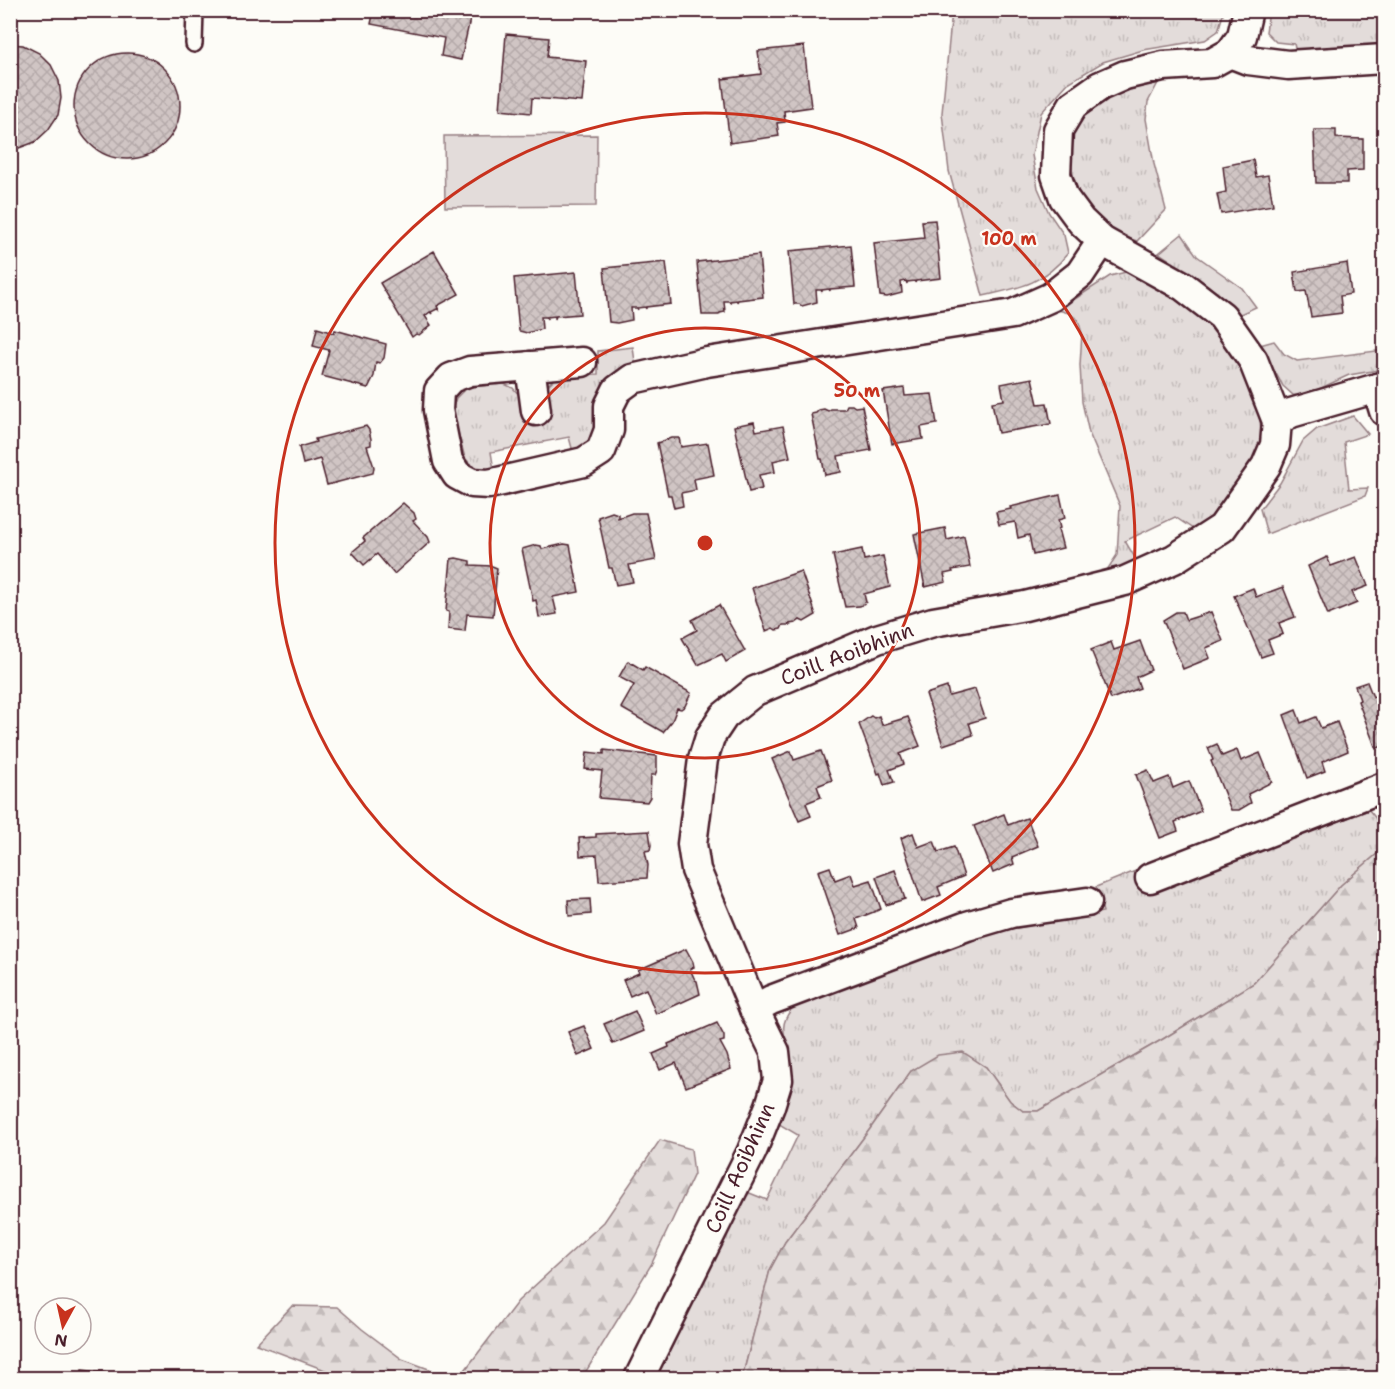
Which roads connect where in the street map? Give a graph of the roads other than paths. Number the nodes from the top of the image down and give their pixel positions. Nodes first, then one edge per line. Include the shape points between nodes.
1 (195, 10) edge
2 (1248, 10) edge
3 (194, 44) dead end
4 (1230, 53) junction
5 (1384, 59) edge
6 (1102, 241) junction
7 (582, 362) dead end
8 (530, 366) junction
9 (1382, 395) edge
10 (536, 411) dead end
11 (1277, 421) junction
12 (1384, 787) edge
13 (1150, 878) dead end
14 (1087, 902) dead end
15 (754, 1009) junction
16 (639, 1378) edge

1 - 3 lane
2 - 4 street via 1242,36
4 - 5 street via 1248,60 1288,65
4 - 6 street, Coill Aoibhinn via 1212,63 1162,66 1125,75 1073,105 1058,130 1056,175 1064,198
6 - 8 street via 1080,274 1051,297 1013,314 707,362 632,379 617,390 609,406 609,430 601,451 584,462 489,484 472,483 457,475 448,461 438,410 439,391 451,378 470,371
6 - 11 street, Coill Aoibhinn via 1183,285 1222,316 1253,360
7 - 8 street
8 - 10 street
9 - 11 street via 1291,413
11 - 15 street, Coill Aoibhinn via 1275,445 1266,466 1222,528 1174,559 1125,581 1024,606 933,622 877,639 755,691 724,716 710,737 703,759 692,844 696,870
12 - 13 street
14 - 15 street via 1011,913 967,926
15 - 16 street, Coill Aoibhinn via 775,1052 778,1080 770,1106 752,1151

